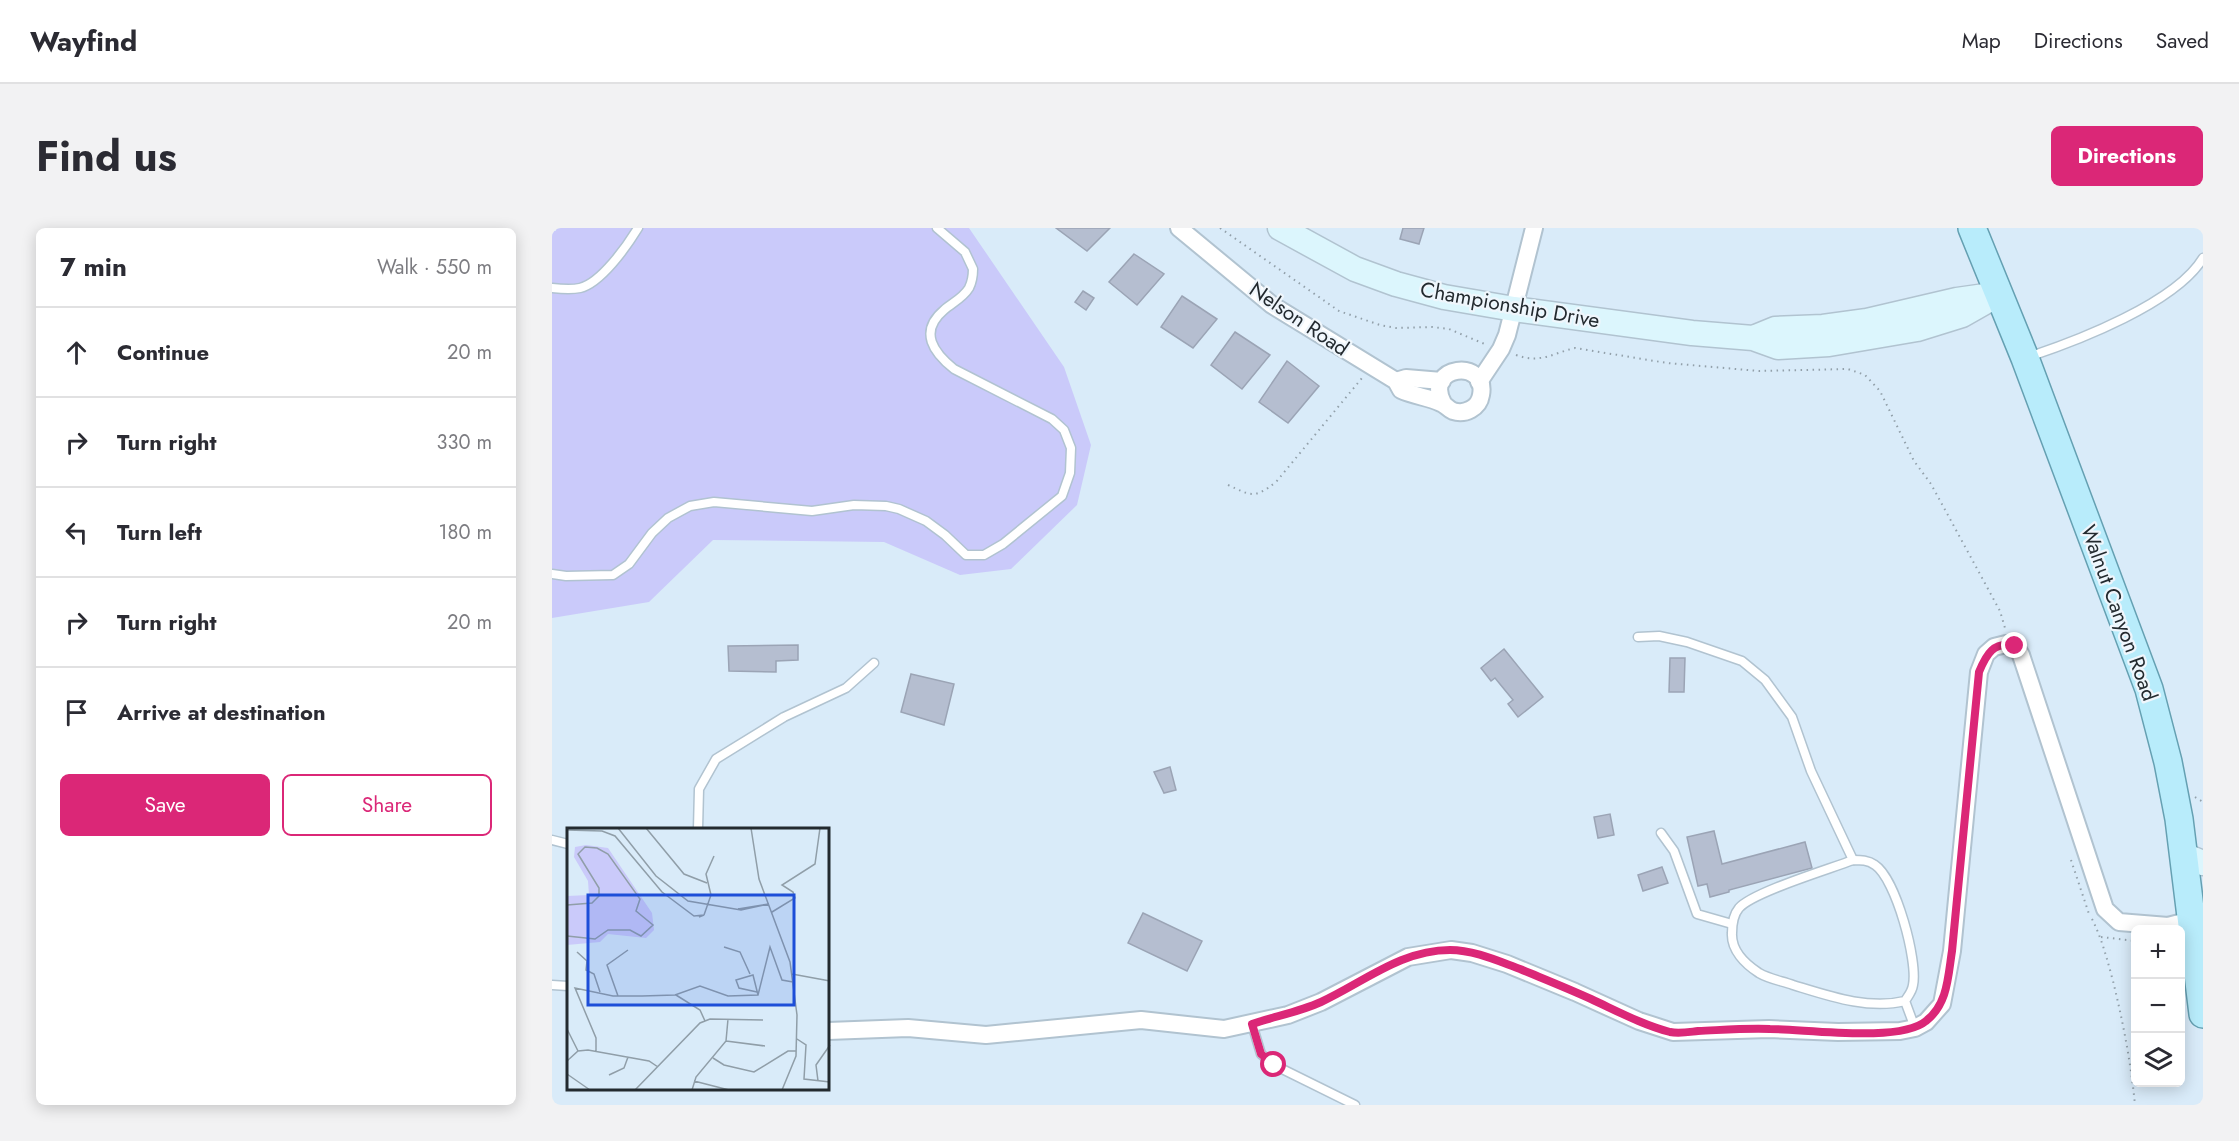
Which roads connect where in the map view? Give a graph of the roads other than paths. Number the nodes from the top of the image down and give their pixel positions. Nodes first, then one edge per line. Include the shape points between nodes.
1 (638, 228) edge
2 (937, 228) edge
3 (1179, 228) edge
4 (1280, 228) edge
5 (1534, 228) edge
6 (1971, 228) edge
7 (2203, 258) edge
8 (552, 288) edge
9 (1999, 294) junction
10 (1514, 309) junction
11 (2025, 358) junction
12 (1396, 381) junction
13 (1442, 381) junction
14 (1479, 381) junction
15 (1443, 404) junction
16 (552, 574) edge
17 (1638, 637) dead end
18 (874, 663) dead end
19 (698, 828) edge
20 (1661, 833) dead end
21 (552, 840) edge
22 (567, 844) edge
23 (2196, 856) edge
24 (1853, 860) junction
25 (2190, 920) junction
26 (1732, 924) junction
27 (552, 985) edge
28 (567, 986) edge
29 (1905, 1001) junction
30 (2203, 1014) edge
31 (1252, 1024) junction
32 (1915, 1028) junction
33 (830, 1032) edge
34 (1355, 1105) edge

1 - 8 lane via 593,282 575,289
2 - 16 lane via 965,252 973,269 968,288 934,321 934,348 954,369 1047,416 1064,430 1071,448 1071,466 1067,485 1056,502 1003,544 979,556 963,553 926,521 886,506 854,505 812,511 733,502 705,503 668,518 629,564 613,574
3 - 12 street, Nelson Road via 1272,305
4 - 10 street, Championship Drive via 1355,269 1396,284
5 - 10 street, Nelson Road
6 - 9 main road, Walnut Canyon Road
7 - 11 lane via 2166,294 2106,327
9 - 10 street, Championship Drive via 1962,315 1917,329 1829,344 1778,347 1753,338
9 - 11 main road, Walnut Canyon Road
10 - 14 street, Nelson Road via 1501,349
11 - 23 main road, Walnut Canyon Road via 2149,689 2179,819
12 - 13 street
12 - 15 street, Nelson Road via 1401,390
13 - 14 street via 1451,372 1464,370
13 - 15 street via 1439,393
14 - 15 street, Nelson Road via 1481,395 1474,407 1454,412
17 - 24 lane via 1659,636 1687,642 1742,661 1765,680 1792,717 1811,771
18 - 19 lane via 846,688 784,717 716,759 699,789
20 - 26 lane via 1674,851 1696,914
21 - 22 lane
23 - 25 main road, Walnut Canyon Road
24 - 26 lane via 1754,897 1739,908
24 - 29 lane via 1866,860 1884,873 1908,931 1914,984
25 - 30 main road, Walnut Canyon Road
25 - 32 street via 2168,926 2119,922 2105,909 2021,655 2015,646 1994,647 1986,654 1979,672 1946,988 1937,1011
26 - 29 lane via 1731,940 1738,953 1760,973 1831,997 1890,1005
27 - 28 lane
29 - 32 lane
31 - 32 street via 1321,1002 1408,957 1451,950 1507,964 1673,1032 1869,1032
31 - 33 street via 1224,1029 1127,1020 986,1035 908,1028
31 - 34 lane via 1261,1054 1274,1065

